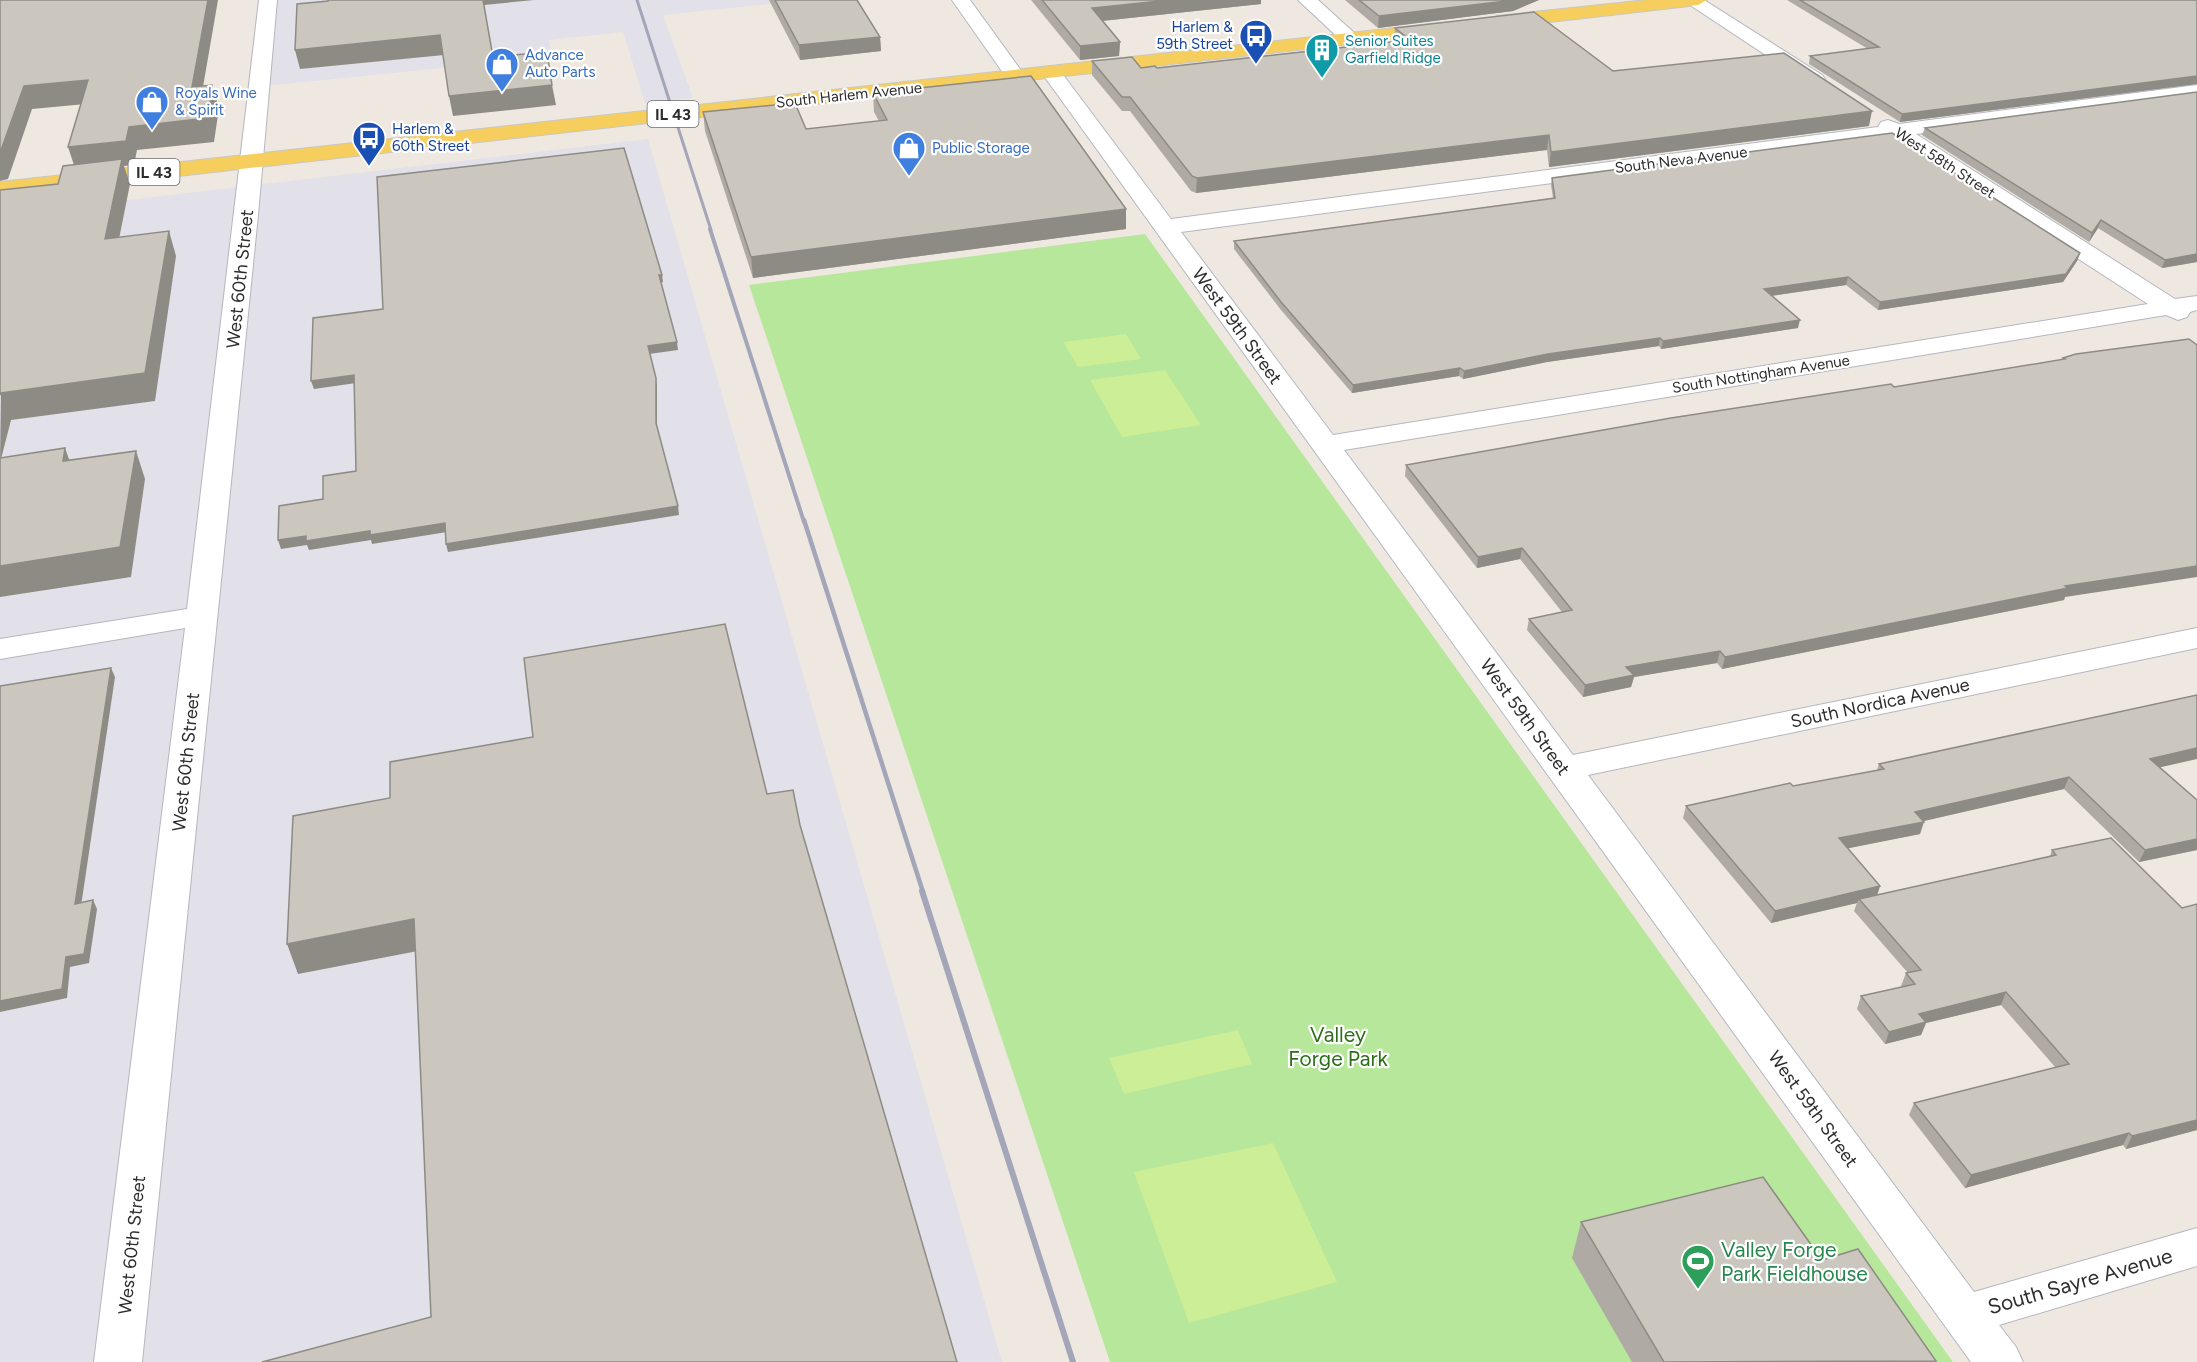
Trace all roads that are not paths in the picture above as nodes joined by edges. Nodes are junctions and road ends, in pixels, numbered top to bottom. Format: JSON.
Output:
{"nodes":[{"id":1,"x":268,"y":0,"type":"edge"},
{"id":2,"x":961,"y":0,"type":"edge"},
{"id":3,"x":1307,"y":0,"type":"edge"},
{"id":4,"x":1698,"y":0,"type":"edge"},
{"id":5,"x":1693,"y":1,"type":"edge"},
{"id":6,"x":1657,"y":2,"type":"edge"},
{"id":7,"x":1476,"y":25,"type":"edge"},
{"id":8,"x":1454,"y":27,"type":"edge"},
{"id":9,"x":1350,"y":39,"type":"junction"},
{"id":10,"x":1050,"y":72,"type":"junction"},
{"id":11,"x":1015,"y":76,"type":"junction"},
{"id":12,"x":2197,"y":91,"type":"edge"},
{"id":13,"x":1836,"y":92,"type":"edge"},
{"id":14,"x":1865,"y":111,"type":"edge"},
{"id":15,"x":1897,"y":131,"type":"junction"},
{"id":16,"x":253,"y":161,"type":"junction"},
{"id":17,"x":0,"y":189,"type":"edge"},
{"id":18,"x":1164,"y":227,"type":"junction"},
{"id":19,"x":2197,"y":303,"type":"edge"},
{"id":20,"x":2170,"y":307,"type":"junction"},
{"id":21,"x":2197,"y":324,"type":"edge"},
{"id":22,"x":1325,"y":445,"type":"junction"},
{"id":23,"x":202,"y":616,"type":"junction"},
{"id":24,"x":2197,"y":638,"type":"edge"},
{"id":25,"x":0,"y":649,"type":"edge"},
{"id":26,"x":1562,"y":769,"type":"junction"},
{"id":27,"x":2197,"y":1247,"type":"edge"},
{"id":28,"x":1964,"y":1315,"type":"junction"},
{"id":29,"x":118,"y":1362,"type":"edge"},
{"id":30,"x":1999,"y":1362,"type":"edge"}],
"edges":[{"from":1,"to":16,"type":"street","name":"West 60th Street"},
{"from":2,"to":11,"type":"street"},
{"from":3,"to":9,"type":"street"},
{"from":4,"to":5,"type":"main road"},
{"from":5,"to":6,"type":"main road"},
{"from":5,"to":13,"type":"street"},
{"from":6,"to":7,"type":"main road"},
{"from":8,"to":9,"type":"main road","name":"South Harlem Avenue","number":"IL 43"},
{"from":9,"to":10,"type":"main road","name":"South Harlem Avenue","number":"IL 43"},
{"from":10,"to":11,"type":"main road","name":"South Harlem Avenue","number":"IL 43"},
{"from":10,"to":18,"type":"street","name":"West 59th Street"},
{"from":11,"to":16,"type":"main road","name":"South Harlem Avenue","number":"IL 43"},
{"from":12,"to":15,"type":"street","name":"South Neva Avenue"},
{"from":14,"to":15,"type":"street","name":"West 58th Street"},
{"from":15,"to":18,"type":"street","name":"South Neva Avenue"},
{"from":15,"to":20,"type":"street","name":"West 58th Street"},
{"from":16,"to":17,"type":"main road","name":"South Harlem Avenue","number":"IL 43"},
{"from":16,"to":23,"type":"street","name":"West 60th Street"},
{"from":18,"to":22,"type":"street","name":"West 59th Street"},
{"from":19,"to":20,"type":"street","name":"South Nottingham Avenue"},
{"from":20,"to":21,"type":"street","name":"West 58th Street"},
{"from":20,"to":22,"type":"street","name":"South Nottingham Avenue"},
{"from":22,"to":26,"type":"street","name":"West 59th Street"},
{"from":23,"to":25,"type":"street"},
{"from":23,"to":29,"type":"street","name":"West 60th Street"},
{"from":24,"to":26,"type":"street","name":"South Nordica Avenue"},
{"from":26,"to":28,"type":"street","name":"West 59th Street"},
{"from":27,"to":28,"type":"street","name":"South Sayre Avenue"},
{"from":28,"to":30,"type":"street","name":"West 59th Street"}]}
